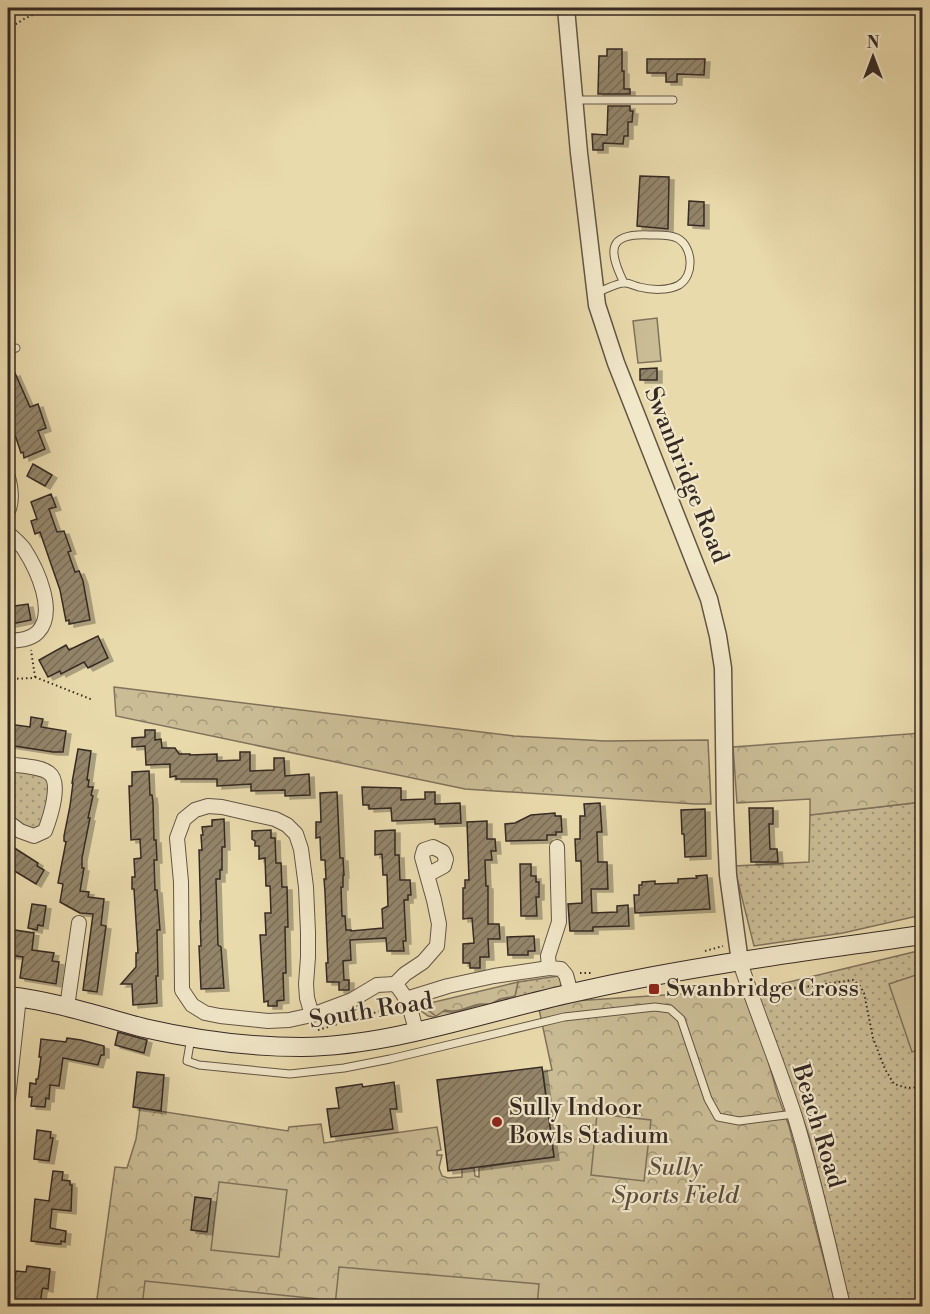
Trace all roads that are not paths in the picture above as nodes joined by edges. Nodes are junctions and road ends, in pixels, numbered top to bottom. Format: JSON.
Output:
{"nodes":[{"id":1,"x":566,"y":8,"type":"edge"},
{"id":2,"x":574,"y":100,"type":"junction"},
{"id":3,"x":673,"y":100,"type":"dead end"},
{"id":4,"x":624,"y":283,"type":"junction"},
{"id":5,"x":595,"y":293,"type":"junction"},
{"id":6,"x":16,"y":348,"type":"dead end"},
{"id":7,"x":8,"y":351,"type":"edge"},
{"id":8,"x":8,"y":477,"type":"edge"},
{"id":9,"x":8,"y":511,"type":"edge"},
{"id":10,"x":8,"y":533,"type":"edge"},
{"id":11,"x":8,"y":641,"type":"edge"},
{"id":12,"x":8,"y":764,"type":"edge"},
{"id":13,"x":8,"y":822,"type":"edge"},
{"id":14,"x":557,"y":847,"type":"dead end"},
{"id":15,"x":427,"y":875,"type":"dead end"},
{"id":16,"x":79,"y":923,"type":"dead end"},
{"id":17,"x":922,"y":934,"type":"edge"},
{"id":18,"x":740,"y":962,"type":"junction"},
{"id":19,"x":549,"y":968,"type":"junction"},
{"id":20,"x":395,"y":984,"type":"junction"},
{"id":21,"x":571,"y":993,"type":"junction"},
{"id":22,"x":13,"y":996,"type":"edge"},
{"id":23,"x":406,"y":999,"type":"junction"},
{"id":24,"x":67,"y":1007,"type":"junction"},
{"id":25,"x":312,"y":1015,"type":"junction"},
{"id":26,"x":416,"y":1031,"type":"junction"},
{"id":27,"x":191,"y":1038,"type":"junction"},
{"id":28,"x":8,"y":1098,"type":"edge"},
{"id":29,"x":794,"y":1114,"type":"junction"},
{"id":30,"x":843,"y":1306,"type":"edge"}],
"edges":[{"from":1,"to":2,"type":"street","name":"Swanbridge Road"},
{"from":2,"to":3,"type":"lane"},
{"from":2,"to":5,"type":"street","name":"Swanbridge Road"},
{"from":4,"to":4,"type":"lane"},
{"from":4,"to":5,"type":"lane"},
{"from":5,"to":18,"type":"street","name":"Swanbridge Road"},
{"from":6,"to":7,"type":"lane"},
{"from":8,"to":9,"type":"street"},
{"from":10,"to":11,"type":"street"},
{"from":12,"to":13,"type":"street"},
{"from":14,"to":19,"type":"street"},
{"from":15,"to":20,"type":"street"},
{"from":16,"to":24,"type":"street"},
{"from":17,"to":18,"type":"main road","name":"South Road"},
{"from":18,"to":21,"type":"main road","name":"South Road"},
{"from":18,"to":29,"type":"street","name":"Beach Road"},
{"from":19,"to":21,"type":"street"},
{"from":19,"to":23,"type":"street"},
{"from":20,"to":23,"type":"street"},
{"from":20,"to":25,"type":"street"},
{"from":21,"to":26,"type":"main road","name":"South Road"},
{"from":22,"to":24,"type":"main road","name":"South Road"},
{"from":22,"to":28,"type":"street"},
{"from":23,"to":26,"type":"street"},
{"from":24,"to":27,"type":"main road","name":"South Road"},
{"from":25,"to":25,"type":"street"},
{"from":26,"to":27,"type":"main road","name":"South Road"},
{"from":27,"to":29,"type":"lane"},
{"from":29,"to":30,"type":"street","name":"Beach Road"}]}
